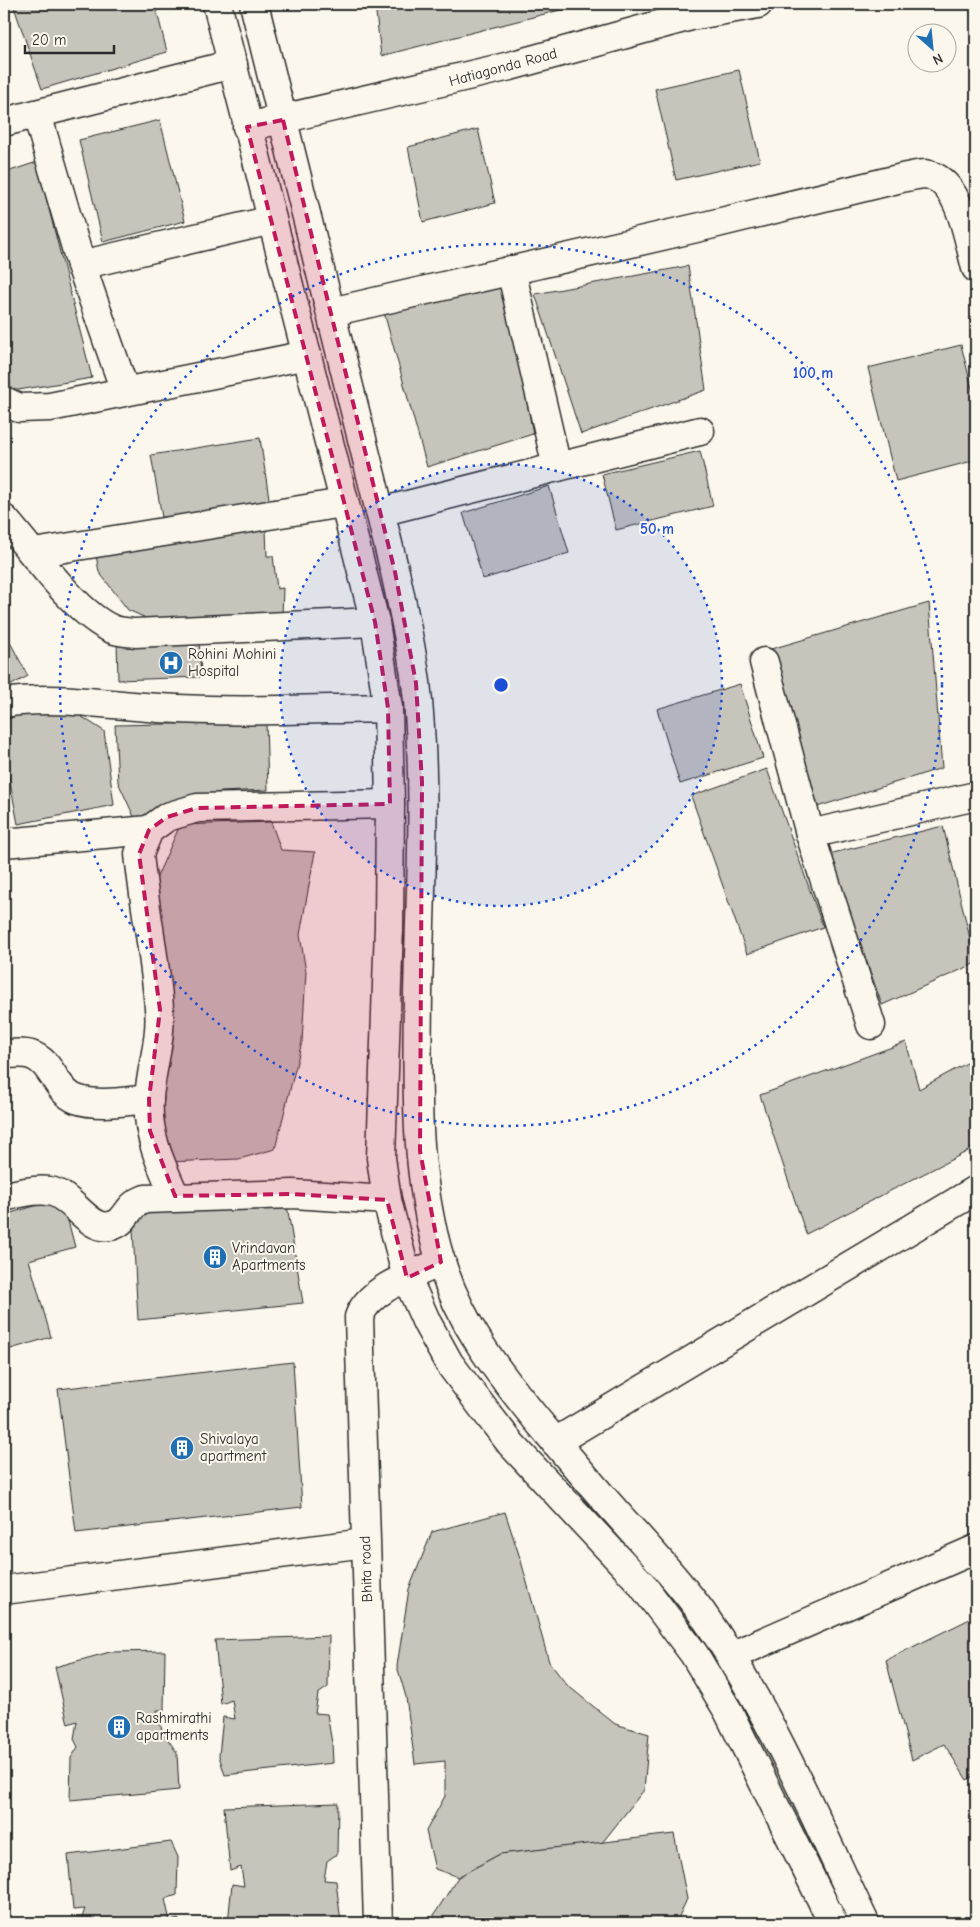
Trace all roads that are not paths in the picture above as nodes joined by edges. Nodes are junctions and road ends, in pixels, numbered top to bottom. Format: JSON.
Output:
{"nodes":[{"id":1,"x":217,"y":4,"type":"edge"},
{"id":2,"x":254,"y":4,"type":"edge"},
{"id":3,"x":758,"y":4,"type":"edge"},
{"id":4,"x":233,"y":64,"type":"junction"},
{"id":5,"x":37,"y":114,"type":"junction"},
{"id":6,"x":283,"y":120,"type":"junction"},
{"id":7,"x":4,"y":122,"type":"edge"},
{"id":8,"x":247,"y":127,"type":"junction"},
{"id":9,"x":272,"y":220,"type":"junction"},
{"id":10,"x":81,"y":266,"type":"junction"},
{"id":11,"x":976,"y":268,"type":"edge"},
{"id":12,"x":511,"y":270,"type":"junction"},
{"id":13,"x":331,"y":312,"type":"junction"},
{"id":14,"x":308,"y":355,"type":"junction"},
{"id":15,"x":125,"y":391,"type":"junction"},
{"id":16,"x":4,"y":401,"type":"edge"},
{"id":17,"x":700,"y":431,"type":"dead end"},
{"id":18,"x":557,"y":467,"type":"junction"},
{"id":19,"x":343,"y":503,"type":"junction"},
{"id":20,"x":380,"y":512,"type":"junction"},
{"id":21,"x":4,"y":519,"type":"edge"},
{"id":22,"x":34,"y":553,"type":"junction"},
{"id":23,"x":375,"y":622,"type":"junction"},
{"id":24,"x":764,"y":662,"type":"dead end"},
{"id":25,"x":4,"y":703,"type":"edge"},
{"id":26,"x":388,"y":708,"type":"junction"},
{"id":27,"x":976,"y":796,"type":"edge"},
{"id":28,"x":390,"y":804,"type":"junction"},
{"id":29,"x":149,"y":830,"type":"junction"},
{"id":30,"x":810,"y":834,"type":"junction"},
{"id":31,"x":4,"y":843,"type":"edge"},
{"id":32,"x":870,"y":1026,"type":"dead end"},
{"id":33,"x":4,"y":1054,"type":"edge"},
{"id":34,"x":149,"y":1099,"type":"junction"},
{"id":35,"x":976,"y":1190,"type":"edge"},
{"id":36,"x":175,"y":1196,"type":"junction"},
{"id":37,"x":4,"y":1197,"type":"edge"},
{"id":38,"x":387,"y":1200,"type":"junction"},
{"id":39,"x":441,"y":1262,"type":"junction"},
{"id":40,"x":408,"y":1278,"type":"junction"},
{"id":41,"x":556,"y":1442,"type":"junction"},
{"id":42,"x":365,"y":1543,"type":"junction"},
{"id":43,"x":976,"y":1549,"type":"edge"},
{"id":44,"x":4,"y":1590,"type":"edge"},
{"id":45,"x":731,"y":1656,"type":"junction"},
{"id":46,"x":378,"y":1923,"type":"edge"},
{"id":47,"x":833,"y":1923,"type":"edge"},
{"id":48,"x":865,"y":1923,"type":"edge"}],
"edges":[{"from":1,"to":4,"type":"street"},
{"from":2,"to":6,"type":"street"},
{"from":3,"to":6,"type":"street","name":"Hatiagonda Road"},
{"from":4,"to":5,"type":"street"},
{"from":4,"to":8,"type":"street"},
{"from":5,"to":7,"type":"street"},
{"from":5,"to":10,"type":"street"},
{"from":6,"to":8,"type":"street","name":"Hatiagonda Road"},
{"from":6,"to":13,"type":"street"},
{"from":8,"to":9,"type":"street"},
{"from":9,"to":10,"type":"street"},
{"from":9,"to":14,"type":"street"},
{"from":10,"to":15,"type":"street"},
{"from":11,"to":12,"type":"street"},
{"from":12,"to":13,"type":"street"},
{"from":12,"to":18,"type":"street"},
{"from":13,"to":20,"type":"street"},
{"from":14,"to":15,"type":"street"},
{"from":14,"to":19,"type":"street"},
{"from":15,"to":16,"type":"street"},
{"from":17,"to":18,"type":"street"},
{"from":18,"to":20,"type":"street"},
{"from":19,"to":22,"type":"street"},
{"from":19,"to":23,"type":"street"},
{"from":20,"to":39,"type":"street"},
{"from":21,"to":22,"type":"street"},
{"from":22,"to":23,"type":"street"},
{"from":23,"to":26,"type":"street"},
{"from":24,"to":30,"type":"street"},
{"from":25,"to":26,"type":"street"},
{"from":26,"to":28,"type":"street"},
{"from":27,"to":30,"type":"street"},
{"from":28,"to":29,"type":"street"},
{"from":28,"to":38,"type":"street"},
{"from":29,"to":31,"type":"street"},
{"from":29,"to":34,"type":"street"},
{"from":30,"to":32,"type":"street"},
{"from":33,"to":34,"type":"street"},
{"from":34,"to":36,"type":"street"},
{"from":35,"to":41,"type":"street"},
{"from":36,"to":37,"type":"street"},
{"from":36,"to":38,"type":"street"},
{"from":38,"to":40,"type":"street"},
{"from":39,"to":40,"type":"street","name":"Bhita road"},
{"from":39,"to":41,"type":"street"},
{"from":40,"to":42,"type":"street","name":"Bhita road"},
{"from":40,"to":47,"type":"street"},
{"from":41,"to":45,"type":"street"},
{"from":42,"to":44,"type":"street"},
{"from":42,"to":46,"type":"street","name":"Bhita road"},
{"from":43,"to":45,"type":"street"},
{"from":45,"to":48,"type":"street"}]}
